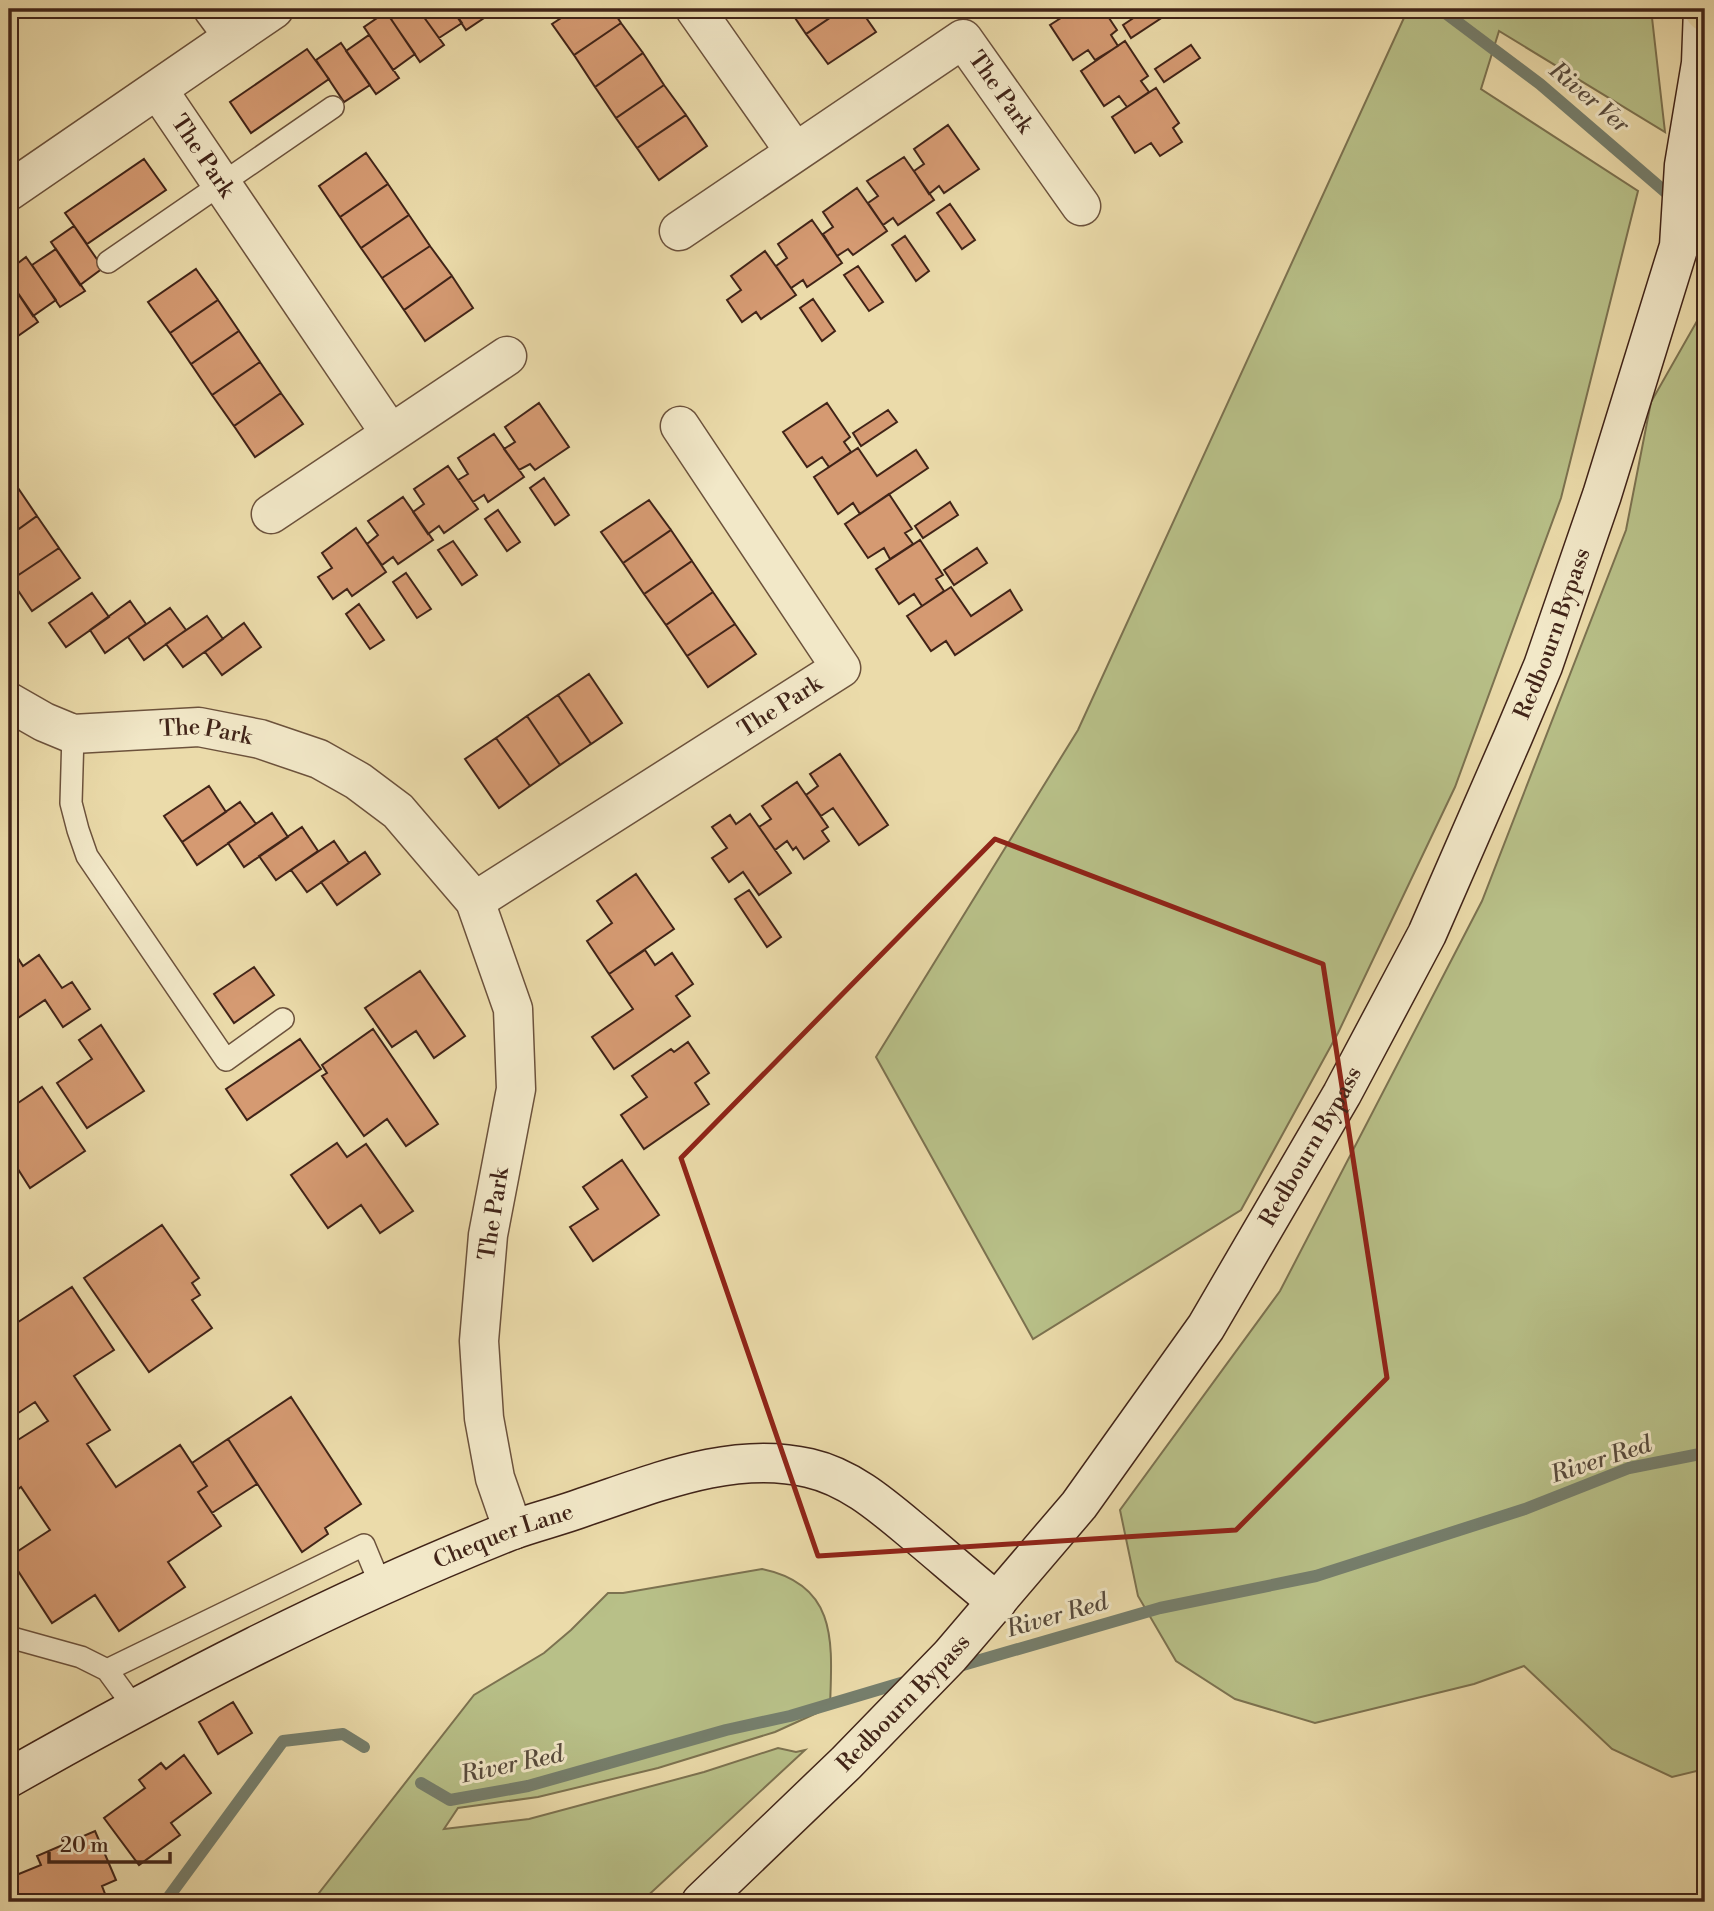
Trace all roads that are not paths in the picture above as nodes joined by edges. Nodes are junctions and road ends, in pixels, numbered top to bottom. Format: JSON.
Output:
{"nodes":[{"id":1,"x":274,"y":9,"type":"edge"},
{"id":2,"x":695,"y":9,"type":"edge"},
{"id":3,"x":1704,"y":10,"type":"edge"},
{"id":4,"x":223,"y":23,"type":"edge"},
{"id":5,"x":158,"y":90,"type":"junction"},
{"id":6,"x":333,"y":107,"type":"dead end"},
{"id":7,"x":795,"y":152,"type":"junction"},
{"id":8,"x":221,"y":184,"type":"junction"},
{"id":9,"x":9,"y":191,"type":"edge"},
{"id":10,"x":1081,"y":206,"type":"dead end"},
{"id":11,"x":1705,"y":217,"type":"edge"},
{"id":12,"x":679,"y":231,"type":"dead end"},
{"id":13,"x":1679,"y":246,"type":"junction"},
{"id":14,"x":108,"y":262,"type":"dead end"},
{"id":15,"x":507,"y":356,"type":"dead end"},
{"id":16,"x":680,"y":426,"type":"dead end"},
{"id":17,"x":390,"y":433,"type":"junction"},
{"id":18,"x":271,"y":513,"type":"dead end"},
{"id":19,"x":9,"y":702,"type":"edge"},
{"id":20,"x":73,"y":734,"type":"junction"},
{"id":21,"x":475,"y":901,"type":"junction"},
{"id":22,"x":283,"y":1019,"type":"dead end"},
{"id":23,"x":513,"y":1530,"type":"junction"},
{"id":24,"x":382,"y":1586,"type":"junction"},
{"id":25,"x":997,"y":1602,"type":"junction"},
{"id":26,"x":9,"y":1637,"type":"edge"},
{"id":27,"x":107,"y":1670,"type":"junction"},
{"id":28,"x":134,"y":1707,"type":"junction"},
{"id":29,"x":9,"y":1778,"type":"edge"},
{"id":30,"x":701,"y":1902,"type":"edge"}],
"edges":[{"from":1,"to":4,"type":"street","name":"The Park"},
{"from":2,"to":7,"type":"street"},
{"from":3,"to":13,"type":"street","name":"Redbourn Bypass"},
{"from":4,"to":5,"type":"street","name":"The Park"},
{"from":5,"to":8,"type":"street","name":"The Park"},
{"from":5,"to":9,"type":"street","name":"The Park"},
{"from":6,"to":8,"type":"lane"},
{"from":7,"to":10,"type":"street","name":"The Park"},
{"from":7,"to":12,"type":"street","name":"The Park"},
{"from":8,"to":14,"type":"lane"},
{"from":8,"to":17,"type":"street","name":"The Park"},
{"from":11,"to":13,"type":"street","name":"Redbourn Bypass"},
{"from":13,"to":25,"type":"street","name":"Redbourn Bypass"},
{"from":15,"to":17,"type":"street"},
{"from":16,"to":21,"type":"street","name":"The Park"},
{"from":17,"to":18,"type":"street"},
{"from":19,"to":20,"type":"street","name":"The Park"},
{"from":20,"to":21,"type":"street","name":"The Park"},
{"from":20,"to":22,"type":"lane"},
{"from":21,"to":23,"type":"street","name":"The Park"},
{"from":23,"to":24,"type":"street","name":"Chequer Lane"},
{"from":23,"to":25,"type":"street","name":"Chequer Lane"},
{"from":24,"to":27,"type":"lane"},
{"from":24,"to":28,"type":"street","name":"Chequer Lane"},
{"from":25,"to":30,"type":"street","name":"Redbourn Bypass"},
{"from":26,"to":27,"type":"lane"},
{"from":27,"to":28,"type":"lane"},
{"from":28,"to":29,"type":"street","name":"Chequer Lane"}]}
